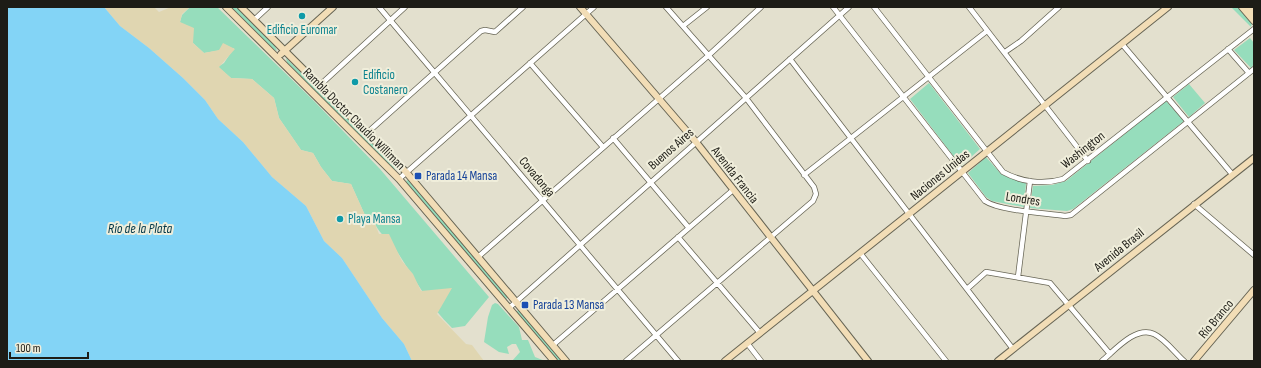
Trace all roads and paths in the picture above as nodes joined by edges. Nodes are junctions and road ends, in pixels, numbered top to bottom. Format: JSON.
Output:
{"nodes":[{"id":1,"x":226,"y":7,"type":"edge"},
{"id":2,"x":241,"y":7,"type":"edge"},
{"id":3,"x":268,"y":7,"type":"edge"},
{"id":4,"x":333,"y":7,"type":"edge"},
{"id":5,"x":379,"y":7,"type":"edge"},
{"id":6,"x":405,"y":7,"type":"edge"},
{"id":7,"x":524,"y":7,"type":"edge"},
{"id":8,"x":580,"y":7,"type":"edge"},
{"id":9,"x":594,"y":7,"type":"edge"},
{"id":10,"x":666,"y":7,"type":"edge"},
{"id":11,"x":707,"y":7,"type":"edge"},
{"id":12,"x":761,"y":7,"type":"edge"},
{"id":13,"x":833,"y":7,"type":"edge"},
{"id":14,"x":849,"y":7,"type":"edge"},
{"id":15,"x":874,"y":7,"type":"edge"},
{"id":16,"x":969,"y":7,"type":"edge"},
{"id":17,"x":1058,"y":7,"type":"edge"},
{"id":18,"x":1168,"y":7,"type":"edge"},
{"id":19,"x":1242,"y":7,"type":"edge"},
{"id":20,"x":1249,"y":7,"type":"edge"},
{"id":21,"x":1254,"y":12,"type":"edge"},
{"id":22,"x":586,"y":14,"type":"junction"},
{"id":23,"x":840,"y":15,"type":"junction"},
{"id":24,"x":254,"y":20,"type":"junction"},
{"id":25,"x":390,"y":20,"type":"junction"},
{"id":26,"x":1254,"y":21,"type":"edge"},
{"id":27,"x":683,"y":26,"type":"junction"},
{"id":28,"x":1254,"y":29,"type":"edge"},
{"id":29,"x":987,"y":31,"type":"junction"},
{"id":30,"x":1122,"y":44,"type":"junction"},
{"id":31,"x":1228,"y":49,"type":"junction"},
{"id":32,"x":284,"y":51,"type":"junction"},
{"id":33,"x":1004,"y":52,"type":"junction"},
{"id":34,"x":708,"y":55,"type":"junction"},
{"id":35,"x":277,"y":58,"type":"junction"},
{"id":36,"x":790,"y":59,"type":"junction"},
{"id":37,"x":530,"y":62,"type":"junction"},
{"id":38,"x":1254,"y":69,"type":"edge"},
{"id":39,"x":435,"y":72,"type":"junction"},
{"id":40,"x":1249,"y":73,"type":"junction"},
{"id":41,"x":929,"y":76,"type":"junction"},
{"id":42,"x":319,"y":86,"type":"junction"},
{"id":43,"x":1168,"y":96,"type":"junction"},
{"id":44,"x":903,"y":97,"type":"junction"},
{"id":45,"x":658,"y":98,"type":"junction"},
{"id":46,"x":746,"y":98,"type":"junction"},
{"id":47,"x":1046,"y":105,"type":"junction"},
{"id":48,"x":470,"y":115,"type":"junction"},
{"id":49,"x":1189,"y":121,"type":"junction"},
{"id":50,"x":367,"y":133,"type":"junction"},
{"id":51,"x":613,"y":138,"type":"junction"},
{"id":52,"x":851,"y":138,"type":"junction"},
{"id":53,"x":696,"y":142,"type":"junction"},
{"id":54,"x":603,"y":147,"type":"junction"},
{"id":55,"x":986,"y":152,"type":"junction"},
{"id":56,"x":1254,"y":158,"type":"edge"},
{"id":57,"x":1088,"y":161,"type":"junction"},
{"id":58,"x":406,"y":172,"type":"junction"},
{"id":59,"x":962,"y":172,"type":"junction"},
{"id":60,"x":1232,"y":174,"type":"junction"},
{"id":61,"x":804,"y":175,"type":"junction"},
{"id":62,"x":399,"y":179,"type":"junction"},
{"id":63,"x":1030,"y":181,"type":"junction"},
{"id":64,"x":650,"y":182,"type":"junction"},
{"id":65,"x":733,"y":190,"type":"junction"},
{"id":66,"x":543,"y":200,"type":"junction"},
{"id":67,"x":1194,"y":204,"type":"junction"},
{"id":68,"x":1026,"y":211,"type":"junction"},
{"id":69,"x":909,"y":214,"type":"junction"},
{"id":70,"x":689,"y":228,"type":"junction"},
{"id":71,"x":678,"y":237,"type":"junction"},
{"id":72,"x":770,"y":238,"type":"junction"},
{"id":73,"x":580,"y":245,"type":"junction"},
{"id":74,"x":860,"y":253,"type":"junction"},
{"id":75,"x":1254,"y":255,"type":"edge"},
{"id":76,"x":478,"y":257,"type":"junction"},
{"id":77,"x":1018,"y":277,"type":"junction"},
{"id":78,"x":717,"y":284,"type":"junction"},
{"id":79,"x":618,"y":289,"type":"junction"},
{"id":80,"x":967,"y":289,"type":"junction"},
{"id":81,"x":1254,"y":290,"type":"edge"},
{"id":82,"x":812,"y":291,"type":"junction"},
{"id":83,"x":516,"y":301,"type":"junction"},
{"id":84,"x":1068,"y":305,"type":"junction"},
{"id":85,"x":509,"y":308,"type":"junction"},
{"id":86,"x":760,"y":333,"type":"junction"},
{"id":87,"x":656,"y":335,"type":"junction"},
{"id":88,"x":747,"y":344,"type":"junction"},
{"id":89,"x":553,"y":345,"type":"junction"},
{"id":90,"x":1013,"y":349,"type":"junction"},
{"id":91,"x":1110,"y":354,"type":"junction"},
{"id":92,"x":554,"y":361,"type":"edge"},
{"id":93,"x":566,"y":361,"type":"edge"},
{"id":94,"x":626,"y":361,"type":"edge"},
{"id":95,"x":678,"y":361,"type":"edge"},
{"id":96,"x":725,"y":361,"type":"edge"},
{"id":97,"x":761,"y":361,"type":"edge"},
{"id":98,"x":868,"y":361,"type":"edge"},
{"id":99,"x":946,"y":361,"type":"edge"},
{"id":100,"x":998,"y":361,"type":"edge"},
{"id":101,"x":1102,"y":361,"type":"edge"},
{"id":102,"x":1184,"y":361,"type":"edge"},
{"id":103,"x":1194,"y":361,"type":"edge"}],
"edges":[{"from":1,"to":35,"type":"street","name":"Rambla Doctor Claudio Williman"},
{"from":2,"to":24,"type":"street","name":"Rambla Doctor Claudio Williman"},
{"from":3,"to":24,"type":"street"},
{"from":4,"to":32,"type":"street"},
{"from":5,"to":25,"type":"street","name":"Covadonga"},
{"from":6,"to":25,"type":"street"},
{"from":7,"to":39,"type":"street"},
{"from":8,"to":22,"type":"street","name":"Avenida Francia"},
{"from":9,"to":22,"type":"street"},
{"from":10,"to":27,"type":"street"},
{"from":11,"to":27,"type":"street"},
{"from":12,"to":34,"type":"street"},
{"from":13,"to":23,"type":"street","name":"Londres"},
{"from":14,"to":23,"type":"street","name":"Buenos Aires"},
{"from":15,"to":41,"type":"street","name":"Washington"},
{"from":16,"to":29,"type":"street"},
{"from":17,"to":33,"type":"street"},
{"from":18,"to":30,"type":"street","name":"Naciones Unidas"},
{"from":19,"to":26,"type":"street"},
{"from":20,"to":21,"type":"street"},
{"from":22,"to":37,"type":"street"},
{"from":22,"to":45,"type":"street","name":"Avenida Francia"},
{"from":23,"to":36,"type":"street","name":"Buenos Aires"},
{"from":23,"to":44,"type":"street","name":"Londres"},
{"from":24,"to":32,"type":"street","name":"Rambla Doctor Claudio Williman"},
{"from":25,"to":39,"type":"street","name":"Covadonga"},
{"from":25,"to":42,"type":"street"},
{"from":27,"to":34,"type":"street"},
{"from":28,"to":31,"type":"street","name":"Washington"},
{"from":29,"to":33,"type":"street"},
{"from":29,"to":41,"type":"street"},
{"from":30,"to":43,"type":"street"},
{"from":30,"to":47,"type":"street","name":"Naciones Unidas"},
{"from":31,"to":40,"type":"street"},
{"from":31,"to":43,"type":"street","name":"Washington"},
{"from":32,"to":35,"type":"street"},
{"from":32,"to":42,"type":"street","name":"Rambla Doctor Claudio Williman"},
{"from":33,"to":47,"type":"street"},
{"from":34,"to":45,"type":"street"},
{"from":34,"to":46,"type":"street"},
{"from":35,"to":62,"type":"street","name":"Rambla Doctor Claudio Williman"},
{"from":36,"to":46,"type":"street","name":"Buenos Aires"},
{"from":36,"to":52,"type":"street"},
{"from":37,"to":48,"type":"street"},
{"from":37,"to":54,"type":"street"},
{"from":38,"to":40,"type":"street","name":"Londres"},
{"from":39,"to":48,"type":"street","name":"Covadonga"},
{"from":39,"to":50,"type":"street"},
{"from":40,"to":49,"type":"street","name":"Londres"},
{"from":41,"to":44,"type":"street"},
{"from":41,"to":55,"type":"street","name":"Washington"},
{"from":42,"to":50,"type":"street","name":"Rambla Doctor Claudio Williman"},
{"from":43,"to":49,"type":"street"},
{"from":43,"to":57,"type":"street","name":"Washington"},
{"from":44,"to":52,"type":"street"},
{"from":44,"to":59,"type":"street","name":"Londres"},
{"from":45,"to":51,"type":"street"},
{"from":45,"to":53,"type":"street","name":"Avenida Francia"},
{"from":46,"to":53,"type":"street","name":"Buenos Aires"},
{"from":46,"to":61,"type":"street"},
{"from":47,"to":55,"type":"street","name":"Naciones Unidas"},
{"from":47,"to":57,"type":"street"},
{"from":48,"to":58,"type":"street"},
{"from":48,"to":66,"type":"street","name":"Covadonga"},
{"from":49,"to":60,"type":"street"},
{"from":49,"to":68,"type":"street","name":"Londres"},
{"from":50,"to":58,"type":"street","name":"Rambla Doctor Claudio Williman"},
{"from":51,"to":54,"type":"street"},
{"from":51,"to":64,"type":"street"},
{"from":52,"to":61,"type":"street"},
{"from":52,"to":69,"type":"street"},
{"from":53,"to":64,"type":"street","name":"Buenos Aires"},
{"from":53,"to":65,"type":"street","name":"Avenida Francia"},
{"from":54,"to":66,"type":"street"},
{"from":55,"to":59,"type":"street","name":"Naciones Unidas"},
{"from":55,"to":63,"type":"street","name":"Washington"},
{"from":56,"to":60,"type":"street","name":"Avenida Brasil"},
{"from":57,"to":63,"type":"street","name":"Washington"},
{"from":58,"to":62,"type":"street"},
{"from":58,"to":76,"type":"street","name":"Rambla Doctor Claudio Williman"},
{"from":59,"to":68,"type":"street","name":"Londres"},
{"from":59,"to":69,"type":"street","name":"Naciones Unidas"},
{"from":60,"to":67,"type":"street","name":"Avenida Brasil"},
{"from":61,"to":72,"type":"street"},
{"from":62,"to":85,"type":"street","name":"Rambla Doctor Claudio Williman"},
{"from":63,"to":68,"type":"street"},
{"from":64,"to":70,"type":"street"},
{"from":64,"to":73,"type":"street","name":"Buenos Aires"},
{"from":65,"to":70,"type":"street"},
{"from":65,"to":72,"type":"street","name":"Avenida Francia"},
{"from":66,"to":73,"type":"street","name":"Covadonga"},
{"from":66,"to":76,"type":"street"},
{"from":67,"to":75,"type":"street"},
{"from":67,"to":84,"type":"street","name":"Avenida Brasil"},
{"from":68,"to":77,"type":"street"},
{"from":69,"to":74,"type":"street","name":"Naciones Unidas"},
{"from":69,"to":80,"type":"street"},
{"from":70,"to":71,"type":"street"},
{"from":71,"to":78,"type":"street"},
{"from":71,"to":79,"type":"street"},
{"from":72,"to":78,"type":"street"},
{"from":72,"to":82,"type":"street","name":"Avenida Francia"},
{"from":73,"to":79,"type":"street","name":"Covadonga"},
{"from":73,"to":83,"type":"street","name":"Buenos Aires"},
{"from":74,"to":82,"type":"street","name":"Naciones Unidas"},
{"from":74,"to":99,"type":"street"},
{"from":76,"to":83,"type":"street","name":"Rambla Doctor Claudio Williman"},
{"from":77,"to":80,"type":"street"},
{"from":77,"to":84,"type":"street"},
{"from":78,"to":86,"type":"street"},
{"from":78,"to":87,"type":"street"},
{"from":79,"to":87,"type":"street","name":"Covadonga"},
{"from":79,"to":89,"type":"street"},
{"from":80,"to":90,"type":"street"},
{"from":81,"to":103,"type":"street","name":"Río Branco"},
{"from":82,"to":86,"type":"street","name":"Naciones Unidas"},
{"from":82,"to":98,"type":"street","name":"Avenida Francia"},
{"from":83,"to":85,"type":"street","name":"Buenos Aires"},
{"from":83,"to":89,"type":"street","name":"Rambla Doctor Claudio Williman"},
{"from":84,"to":90,"type":"street","name":"Avenida Brasil"},
{"from":84,"to":91,"type":"street"},
{"from":85,"to":92,"type":"street","name":"Rambla Doctor Claudio Williman"},
{"from":86,"to":88,"type":"street","name":"Naciones Unidas"},
{"from":87,"to":94,"type":"street"},
{"from":87,"to":95,"type":"street","name":"Covadonga"},
{"from":88,"to":96,"type":"street","name":"Naciones Unidas"},
{"from":88,"to":97,"type":"street"},
{"from":89,"to":93,"type":"street","name":"Rambla Doctor Claudio Williman"},
{"from":90,"to":100,"type":"street","name":"Avenida Brasil"},
{"from":91,"to":101,"type":"street"},
{"from":91,"to":102,"type":"street"}]}
